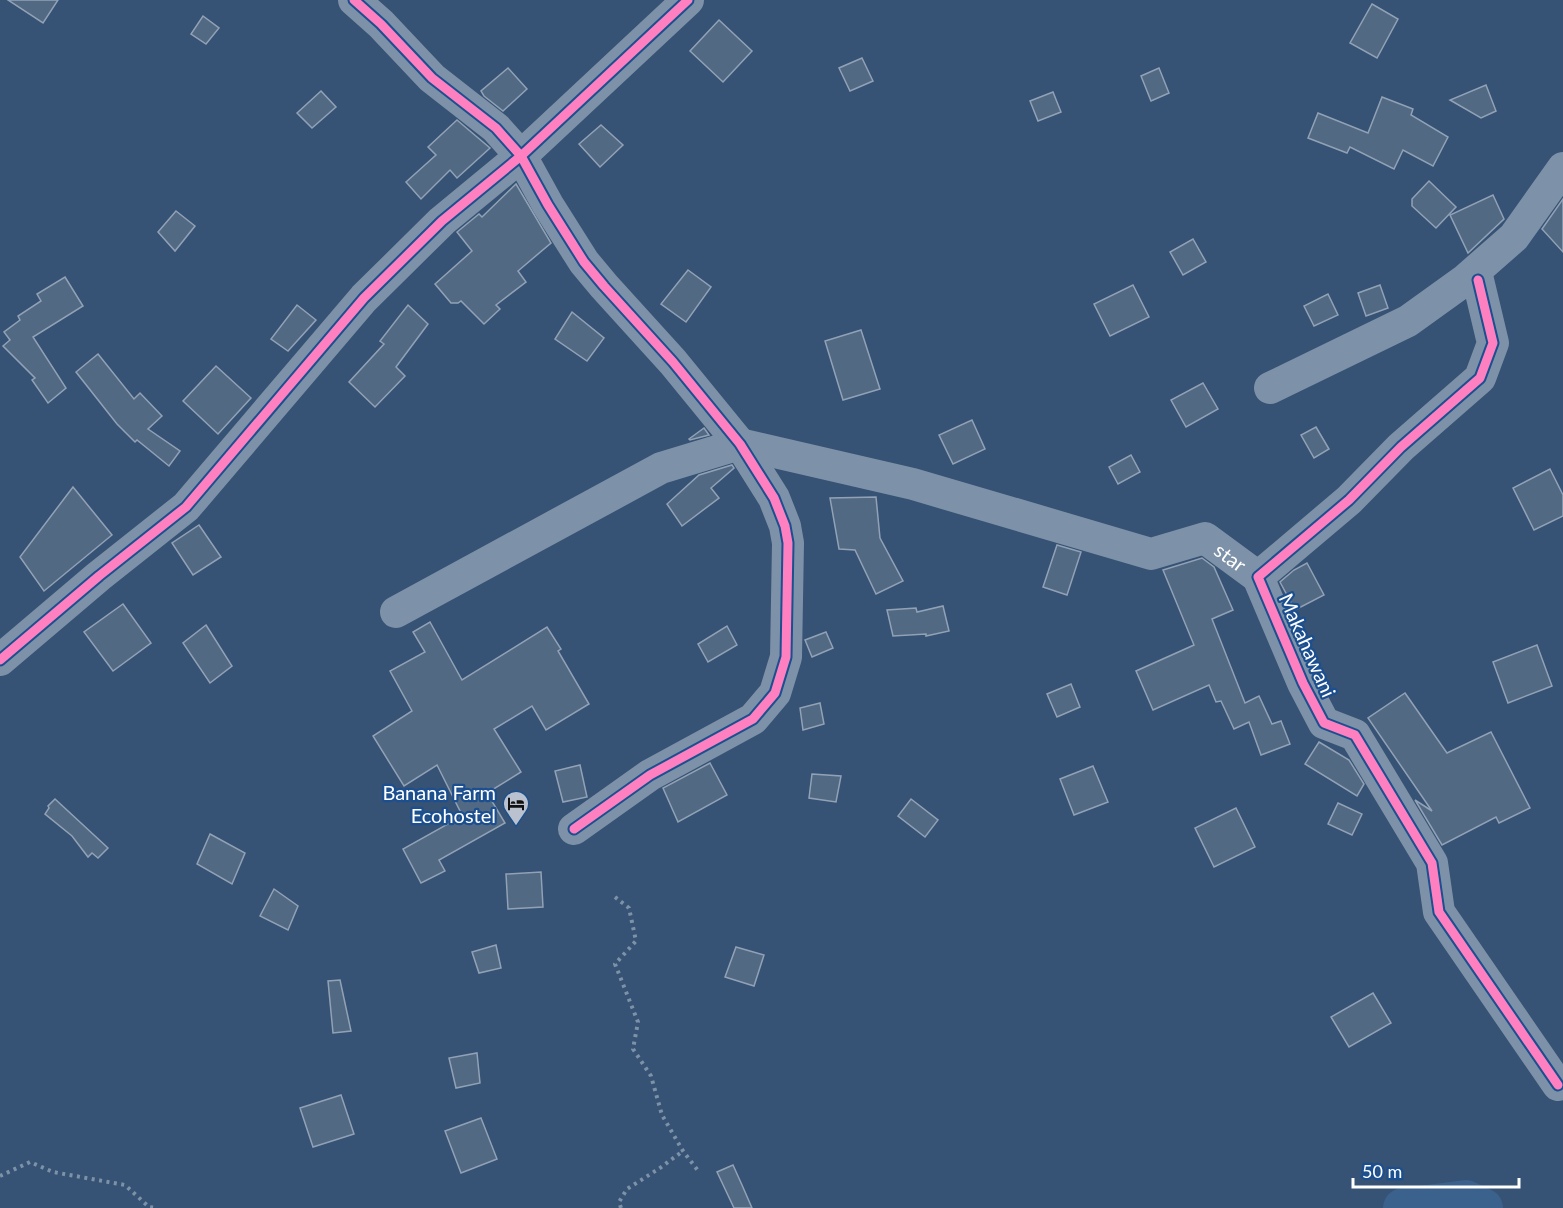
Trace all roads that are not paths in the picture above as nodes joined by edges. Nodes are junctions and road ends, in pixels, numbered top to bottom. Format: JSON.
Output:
{"nodes":[{"id":1,"x":354,"y":0,"type":"edge"},
{"id":2,"x":688,"y":0,"type":"edge"},
{"id":3,"x":521,"y":156,"type":"junction"},
{"id":4,"x":1563,"y":168,"type":"edge"},
{"id":5,"x":1478,"y":280,"type":"dead end"},
{"id":6,"x":1270,"y":388,"type":"dead end"},
{"id":7,"x":740,"y":444,"type":"junction"},
{"id":8,"x":1258,"y":577,"type":"junction"},
{"id":9,"x":396,"y":612,"type":"dead end"},
{"id":10,"x":0,"y":660,"type":"edge"},
{"id":11,"x":574,"y":829,"type":"dead end"},
{"id":12,"x":1558,"y":1085,"type":"dead end"}],
"edges":[{"from":1,"to":3,"type":"street"},
{"from":2,"to":3,"type":"street"},
{"from":3,"to":7,"type":"street"},
{"from":3,"to":10,"type":"street"},
{"from":4,"to":6,"type":"street"},
{"from":5,"to":8,"type":"street","name":"Makahawani"},
{"from":7,"to":8,"type":"street","name":"star"},
{"from":7,"to":9,"type":"street"},
{"from":7,"to":11,"type":"street"},
{"from":8,"to":12,"type":"street","name":"Makahawani"}]}
